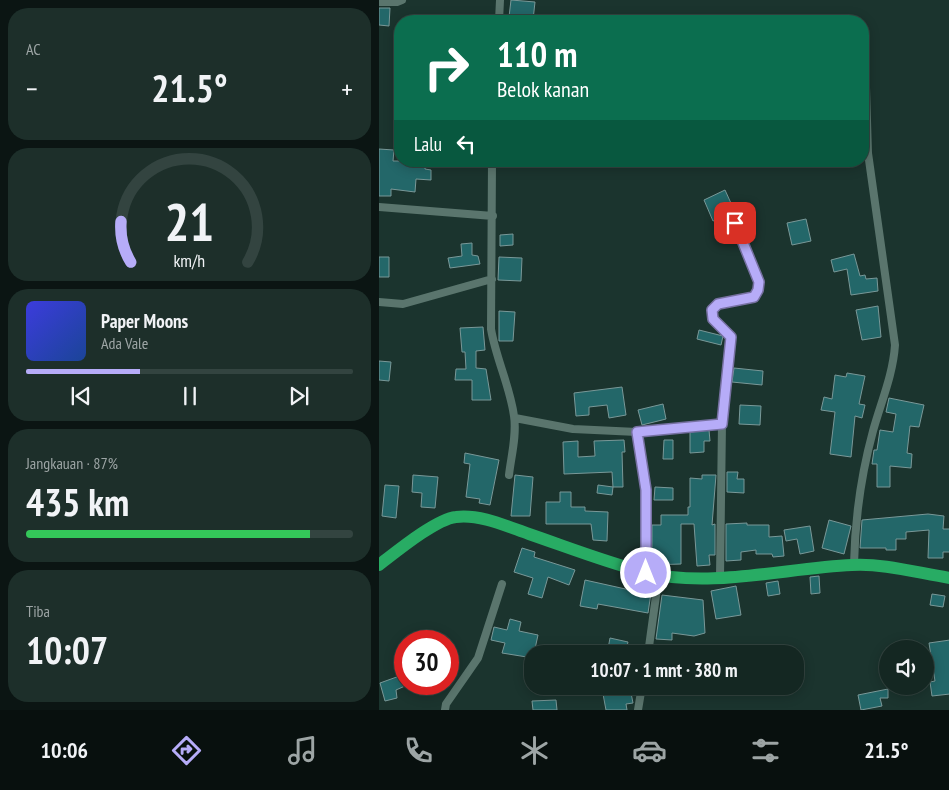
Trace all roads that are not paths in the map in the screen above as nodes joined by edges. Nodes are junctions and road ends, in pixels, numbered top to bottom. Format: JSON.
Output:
{"nodes":[{"id":1,"x":402,"y":0,"type":"edge"},
{"id":2,"x":500,"y":0,"type":"edge"},
{"id":3,"x":379,"y":2,"type":"edge"},
{"id":4,"x":499,"y":15,"type":"edge"},
{"id":5,"x":869,"y":160,"type":"edge"},
{"id":6,"x":492,"y":167,"type":"edge"},
{"id":7,"x":379,"y":207,"type":"edge"},
{"id":8,"x":493,"y":216,"type":"junction"},
{"id":9,"x":735,"y":223,"type":"dead end"},
{"id":10,"x":492,"y":279,"type":"junction"},
{"id":11,"x":379,"y":302,"type":"edge"},
{"id":12,"x":515,"y":418,"type":"junction"},
{"id":13,"x":722,"y":424,"type":"junction"},
{"id":14,"x":637,"y":432,"type":"junction"},
{"id":15,"x":509,"y":475,"type":"dead end"},
{"id":16,"x":854,"y":564,"type":"junction"},
{"id":17,"x":379,"y":565,"type":"edge"},
{"id":18,"x":646,"y":573,"type":"junction"},
{"id":19,"x":659,"y":574,"type":"junction"},
{"id":20,"x":720,"y":577,"type":"junction"},
{"id":21,"x":949,"y":578,"type":"edge"},
{"id":22,"x":503,"y":584,"type":"dead end"},
{"id":23,"x":649,"y":645,"type":"edge"},
{"id":24,"x":641,"y":695,"type":"edge"},
{"id":25,"x":445,"y":710,"type":"edge"},
{"id":26,"x":639,"y":710,"type":"edge"}],
"edges":[{"from":1,"to":3,"type":"street"},
{"from":2,"to":4,"type":"street"},
{"from":5,"to":16,"type":"street"},
{"from":6,"to":8,"type":"street"},
{"from":7,"to":8,"type":"street"},
{"from":8,"to":10,"type":"street"},
{"from":9,"to":13,"type":"street"},
{"from":10,"to":11,"type":"street"},
{"from":10,"to":12,"type":"street"},
{"from":12,"to":14,"type":"street"},
{"from":12,"to":15,"type":"street"},
{"from":13,"to":14,"type":"street"},
{"from":13,"to":20,"type":"street"},
{"from":14,"to":18,"type":"street"},
{"from":16,"to":20,"type":"highway"},
{"from":16,"to":21,"type":"highway"},
{"from":17,"to":18,"type":"highway"},
{"from":18,"to":19,"type":"highway"},
{"from":19,"to":20,"type":"highway"},
{"from":19,"to":23,"type":"street"},
{"from":22,"to":25,"type":"street"},
{"from":24,"to":26,"type":"street"}]}
